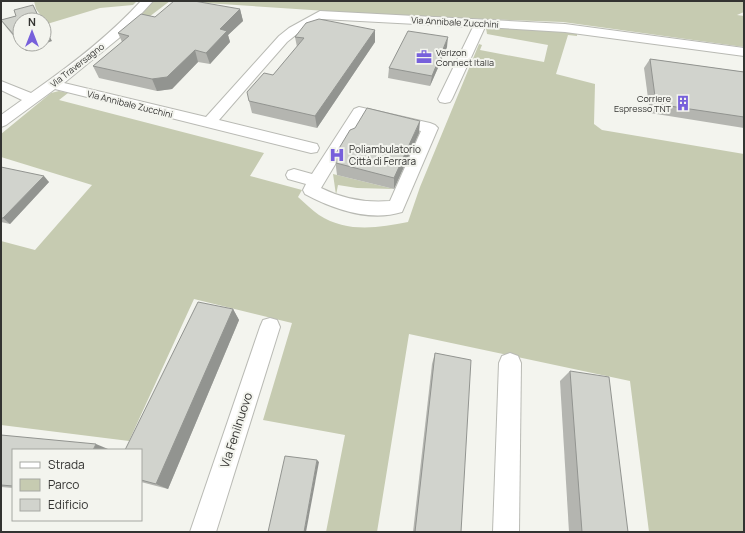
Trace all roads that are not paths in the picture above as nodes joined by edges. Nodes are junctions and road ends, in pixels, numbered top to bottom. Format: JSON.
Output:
{"nodes":[{"id":1,"x":147,"y":1,"type":"edge"},
{"id":2,"x":481,"y":23,"type":"junction"},
{"id":3,"x":744,"y":52,"type":"edge"},
{"id":4,"x":52,"y":84,"type":"junction"},
{"id":5,"x":1,"y":85,"type":"edge"},
{"id":6,"x":32,"y":99,"type":"junction"},
{"id":7,"x":445,"y":99,"type":"dead end"},
{"id":8,"x":1,"y":122,"type":"edge"},
{"id":9,"x":209,"y":123,"type":"junction"},
{"id":10,"x":311,"y":148,"type":"dead end"},
{"id":11,"x":294,"y":175,"type":"dead end"},
{"id":12,"x":316,"y":181,"type":"junction"},
{"id":13,"x":270,"y":327,"type":"dead end"},
{"id":14,"x":510,"y":362,"type":"dead end"},
{"id":15,"x":203,"y":532,"type":"edge"},
{"id":16,"x":506,"y":532,"type":"edge"}],
"edges":[{"from":1,"to":4,"type":"street","name":"Via Traversagno"},
{"from":2,"to":3,"type":"street","name":"Via Annibale Zucchini"},
{"from":2,"to":7,"type":"street"},
{"from":2,"to":9,"type":"street","name":"Via Annibale Zucchini"},
{"from":4,"to":6,"type":"street","name":"Via Traversagno"},
{"from":4,"to":9,"type":"street","name":"Via Annibale Zucchini"},
{"from":5,"to":6,"type":"street"},
{"from":6,"to":8,"type":"street","name":"Via Traversagno"},
{"from":9,"to":10,"type":"street","name":"Via Annibale Zucchini"},
{"from":11,"to":12,"type":"street"},
{"from":12,"to":12,"type":"street"},
{"from":13,"to":15,"type":"street","name":"Via Fenilnuovo"},
{"from":14,"to":16,"type":"street"}]}
